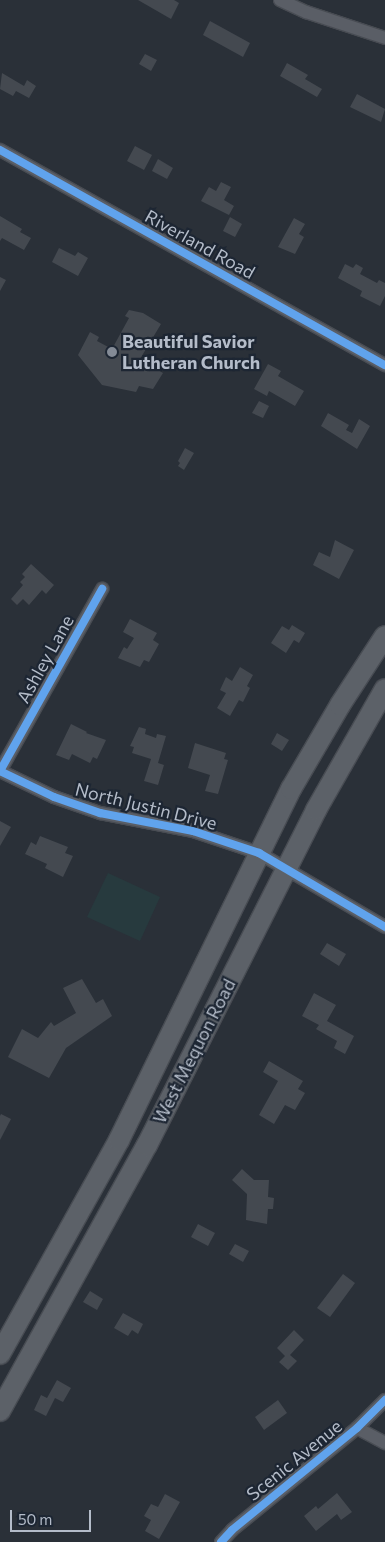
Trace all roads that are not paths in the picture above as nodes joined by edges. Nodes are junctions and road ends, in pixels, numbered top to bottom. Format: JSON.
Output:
{"nodes":[{"id":1,"x":280,"y":0,"type":"edge"},
{"id":2,"x":385,"y":38,"type":"edge"},
{"id":3,"x":0,"y":150,"type":"edge"},
{"id":4,"x":385,"y":365,"type":"edge"},
{"id":5,"x":102,"y":589,"type":"dead end"},
{"id":6,"x":385,"y":636,"type":"edge"},
{"id":7,"x":385,"y":689,"type":"edge"},
{"id":8,"x":0,"y":771,"type":"edge"},
{"id":9,"x":259,"y":853,"type":"junction"},
{"id":10,"x":286,"y":868,"type":"junction"},
{"id":11,"x":385,"y":927,"type":"edge"},
{"id":12,"x":0,"y":1354,"type":"edge"},
{"id":13,"x":385,"y":1400,"type":"edge"},
{"id":14,"x":0,"y":1411,"type":"edge"},
{"id":15,"x":357,"y":1428,"type":"junction"},
{"id":16,"x":385,"y":1443,"type":"edge"},
{"id":17,"x":221,"y":1542,"type":"edge"}],
"edges":[{"from":1,"to":2,"type":"street"},
{"from":3,"to":4,"type":"street","name":"Riverland Road"},
{"from":5,"to":8,"type":"street","name":"Ashley Lane"},
{"from":6,"to":9,"type":"main road","name":"West Mequon Road"},
{"from":7,"to":10,"type":"main road","name":"West Mequon Road"},
{"from":8,"to":9,"type":"street","name":"North Justin Drive"},
{"from":9,"to":10,"type":"street","name":"North Justin Drive"},
{"from":9,"to":12,"type":"main road","name":"West Mequon Road"},
{"from":10,"to":11,"type":"street","name":"North Justin Drive"},
{"from":10,"to":14,"type":"main road","name":"West Mequon Road"},
{"from":13,"to":15,"type":"street","name":"Scenic Avenue"},
{"from":15,"to":16,"type":"street"},
{"from":15,"to":17,"type":"street","name":"Scenic Avenue"}]}
